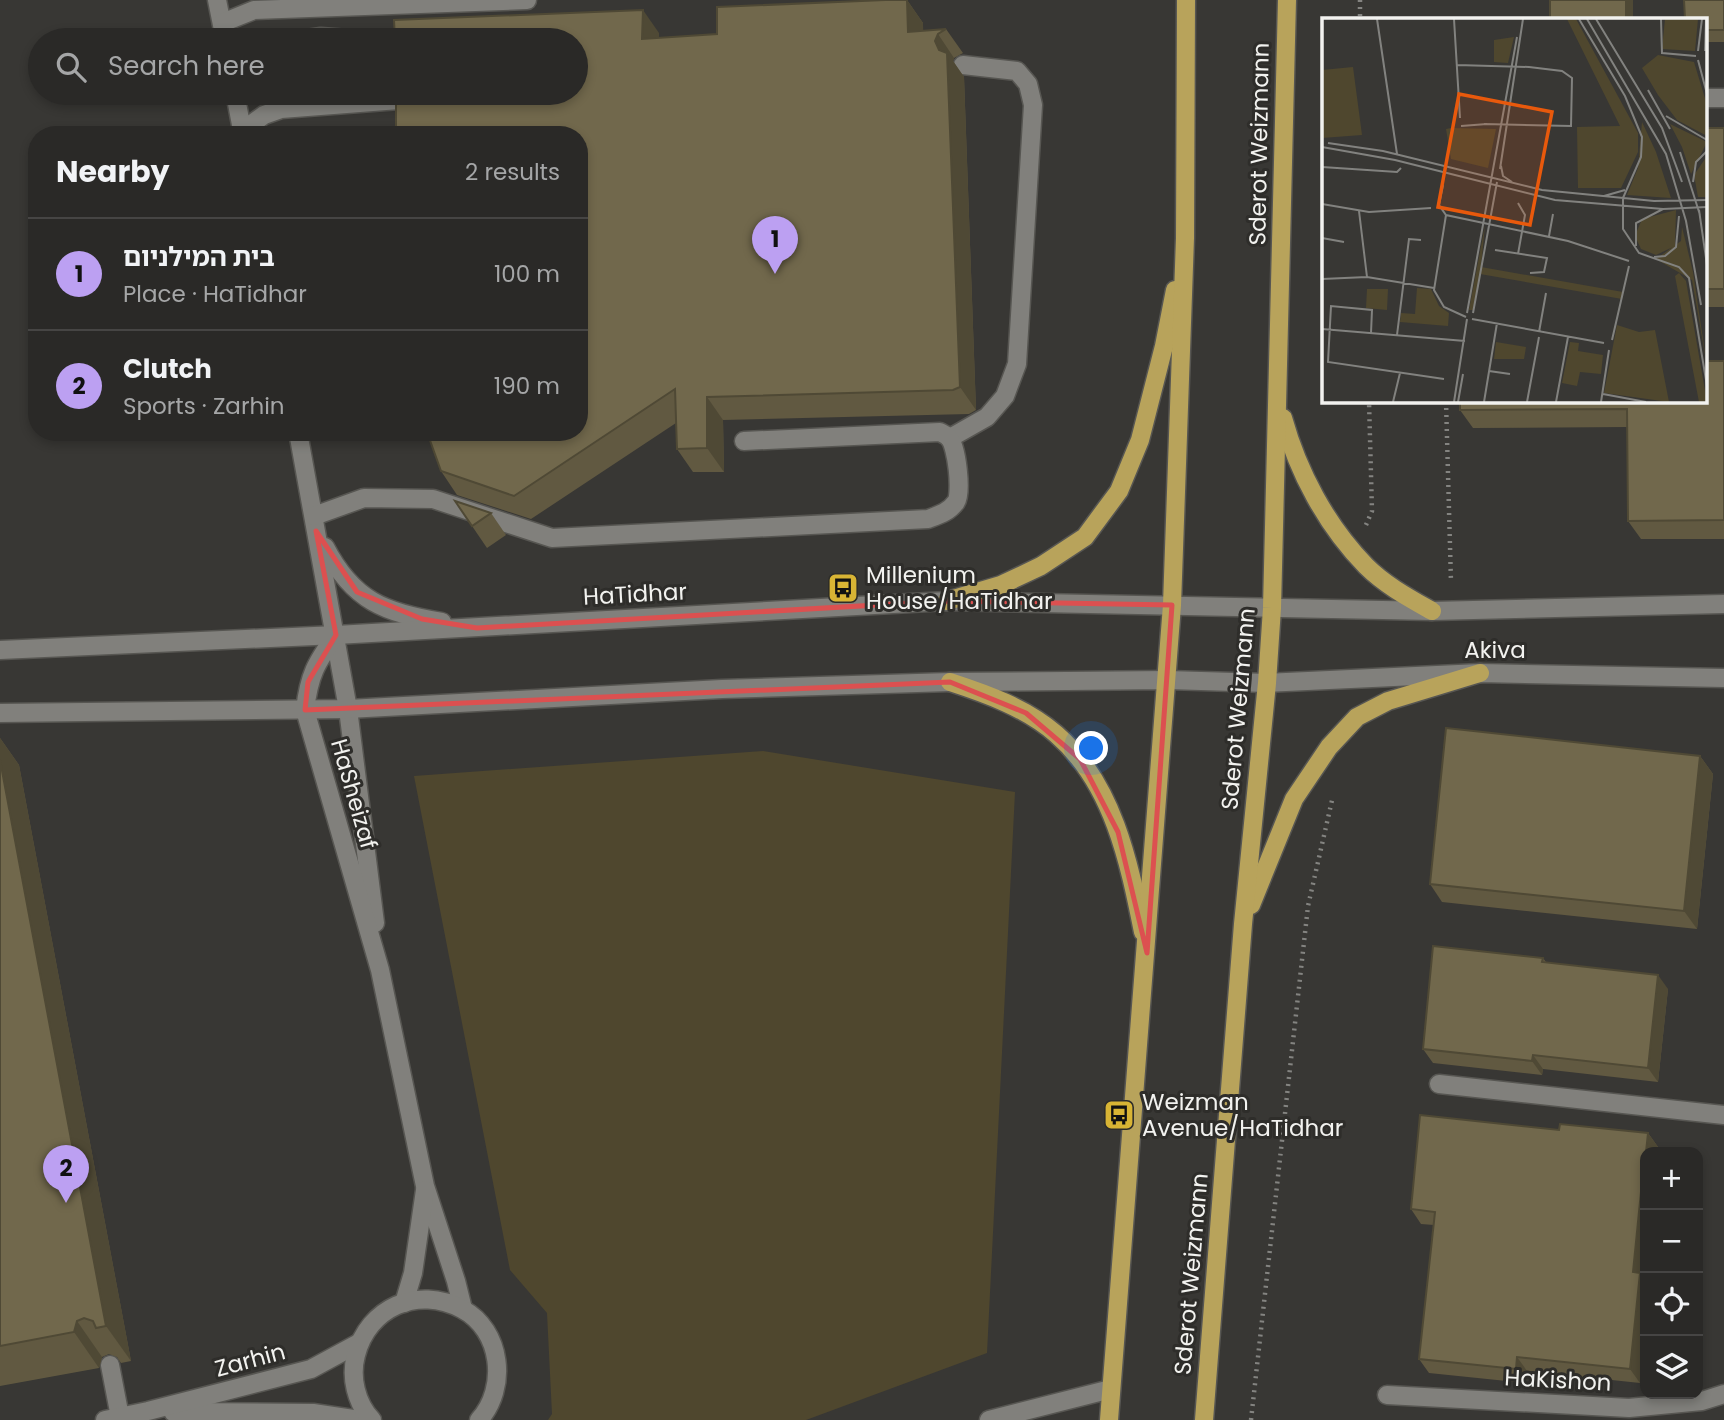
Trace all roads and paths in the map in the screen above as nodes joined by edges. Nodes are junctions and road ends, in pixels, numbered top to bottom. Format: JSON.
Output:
{"nodes":[{"id":1,"x":217,"y":0,"type":"edge"},
{"id":2,"x":527,"y":0,"type":"edge"},
{"id":3,"x":1186,"y":0,"type":"edge"},
{"id":4,"x":1287,"y":0,"type":"edge"},
{"id":5,"x":1360,"y":0,"type":"edge"},
{"id":6,"x":1360,"y":18,"type":"edge"},
{"id":7,"x":222,"y":28,"type":"edge"},
{"id":8,"x":229,"y":28,"type":"edge"},
{"id":9,"x":963,"y":65,"type":"dead end"},
{"id":10,"x":1706,"y":98,"type":"edge"},
{"id":11,"x":1724,"y":98,"type":"edge"},
{"id":12,"x":237,"y":105,"type":"edge"},
{"id":13,"x":333,"y":105,"type":"edge"},
{"id":14,"x":241,"y":126,"type":"edge"},
{"id":15,"x":251,"y":126,"type":"edge"},
{"id":16,"x":1185,"y":238,"type":"junction"},
{"id":17,"x":1278,"y":399,"type":"junction"},
{"id":18,"x":1370,"y":402,"type":"edge"},
{"id":19,"x":1446,"y":402,"type":"edge"},
{"id":20,"x":950,"y":438,"type":"junction"},
{"id":21,"x":300,"y":441,"type":"edge"},
{"id":22,"x":744,"y":441,"type":"edge"},
{"id":23,"x":315,"y":524,"type":"junction"},
{"id":24,"x":1354,"y":552,"type":"junction"},
{"id":25,"x":947,"y":601,"type":"junction"},
{"id":26,"x":1724,"y":604,"type":"edge"},
{"id":27,"x":1172,"y":605,"type":"junction"},
{"id":28,"x":1272,"y":608,"type":"junction"},
{"id":29,"x":1452,"y":610,"type":"junction"},
{"id":30,"x":1432,"y":611,"type":"junction"},
{"id":31,"x":477,"y":628,"type":"junction"},
{"id":32,"x":336,"y":635,"type":"junction"},
{"id":33,"x":0,"y":650,"type":"edge"},
{"id":34,"x":1480,"y":673,"type":"junction"},
{"id":35,"x":1724,"y":678,"type":"edge"},
{"id":36,"x":1168,"y":680,"type":"junction"},
{"id":37,"x":950,"y":682,"type":"junction"},
{"id":38,"x":1267,"y":683,"type":"junction"},
{"id":39,"x":348,"y":709,"type":"junction"},
{"id":40,"x":305,"y":710,"type":"junction"},
{"id":41,"x":0,"y":713,"type":"edge"},
{"id":42,"x":1333,"y":794,"type":"dead end"},
{"id":43,"x":1243,"y":925,"type":"junction"},
{"id":44,"x":1147,"y":953,"type":"junction"},
{"id":45,"x":380,"y":970,"type":"junction"},
{"id":46,"x":1438,"y":1084,"type":"dead end"},
{"id":47,"x":1724,"y":1115,"type":"edge"},
{"id":48,"x":425,"y":1186,"type":"junction"},
{"id":49,"x":404,"y":1303,"type":"junction"},
{"id":50,"x":463,"y":1309,"type":"junction"},
{"id":51,"x":359,"y":1343,"type":"junction"},
{"id":52,"x":110,"y":1365,"type":"dead end"},
{"id":53,"x":1111,"y":1389,"type":"junction"},
{"id":54,"x":1724,"y":1394,"type":"edge"},
{"id":55,"x":1387,"y":1395,"type":"dead end"},
{"id":56,"x":148,"y":1411,"type":"junction"},
{"id":57,"x":112,"y":1418,"type":"edge"},
{"id":58,"x":360,"y":1420,"type":"edge"},
{"id":59,"x":372,"y":1420,"type":"edge"},
{"id":60,"x":479,"y":1420,"type":"edge"},
{"id":61,"x":989,"y":1420,"type":"edge"},
{"id":62,"x":1109,"y":1420,"type":"edge"},
{"id":63,"x":1204,"y":1420,"type":"edge"},
{"id":64,"x":1251,"y":1420,"type":"edge"}],
"edges":[{"from":1,"to":7,"type":"street"},
{"from":2,"to":8,"type":"street"},
{"from":3,"to":16,"type":"main road"},
{"from":4,"to":17,"type":"main road","name":"Sderot Weizmann"},
{"from":5,"to":6,"type":"path"},
{"from":9,"to":20,"type":"street"},
{"from":10,"to":11,"type":"street"},
{"from":12,"to":14,"type":"street"},
{"from":13,"to":15,"type":"street"},
{"from":16,"to":25,"type":"main road"},
{"from":16,"to":27,"type":"main road"},
{"from":17,"to":24,"type":"main road"},
{"from":17,"to":28,"type":"main road","name":"Sderot Weizmann"},
{"from":18,"to":24,"type":"path"},
{"from":19,"to":29,"type":"path"},
{"from":20,"to":22,"type":"street"},
{"from":20,"to":23,"type":"street"},
{"from":21,"to":23,"type":"street","name":"HaSheizaf"},
{"from":23,"to":31,"type":"street"},
{"from":23,"to":32,"type":"street","name":"HaSheizaf"},
{"from":24,"to":30,"type":"main road"},
{"from":25,"to":27,"type":"street","name":"HaTidhar"},
{"from":25,"to":31,"type":"street","name":"HaTidhar"},
{"from":26,"to":29,"type":"street","name":"Akiva"},
{"from":27,"to":28,"type":"street","name":"HaTidhar"},
{"from":27,"to":36,"type":"main road"},
{"from":28,"to":30,"type":"street","name":"Akiva"},
{"from":28,"to":38,"type":"main road","name":"Sderot Weizmann"},
{"from":29,"to":30,"type":"street","name":"Akiva"},
{"from":31,"to":32,"type":"street","name":"HaTidhar"},
{"from":32,"to":33,"type":"street","name":"HaTidhar"},
{"from":32,"to":39,"type":"street","name":"HaSheizaf"},
{"from":32,"to":40,"type":"street","name":"HaSheizaf"},
{"from":34,"to":35,"type":"street","name":"Akiva"},
{"from":34,"to":38,"type":"street","name":"Akiva"},
{"from":34,"to":43,"type":"main road"},
{"from":36,"to":37,"type":"street"},
{"from":36,"to":38,"type":"street"},
{"from":36,"to":44,"type":"main road"},
{"from":37,"to":39,"type":"street"},
{"from":37,"to":44,"type":"main road"},
{"from":38,"to":43,"type":"main road","name":"Sderot Weizmann"},
{"from":39,"to":40,"type":"street"},
{"from":39,"to":45,"type":"street","name":"HaSheizaf"},
{"from":40,"to":41,"type":"street"},
{"from":40,"to":45,"type":"street","name":"HaSheizaf"},
{"from":42,"to":64,"type":"path"},
{"from":43,"to":63,"type":"main road","name":"Sderot Weizmann"},
{"from":44,"to":53,"type":"main road"},
{"from":45,"to":48,"type":"street","name":"HaSheizaf"},
{"from":46,"to":47,"type":"street"},
{"from":48,"to":49,"type":"street","name":"HaSheizaf"},
{"from":48,"to":50,"type":"street","name":"HaSheizaf"},
{"from":49,"to":50,"type":"street"},
{"from":49,"to":51,"type":"street"},
{"from":50,"to":60,"type":"street"},
{"from":51,"to":56,"type":"street","name":"Zarhin"},
{"from":51,"to":59,"type":"street"},
{"from":52,"to":57,"type":"street"},
{"from":53,"to":61,"type":"street"},
{"from":53,"to":62,"type":"main road"},
{"from":54,"to":55,"type":"street","name":"HaKishon"},
{"from":56,"to":57,"type":"street","name":"Zarhin"},
{"from":56,"to":58,"type":"street","name":"Zarhin"}]}
